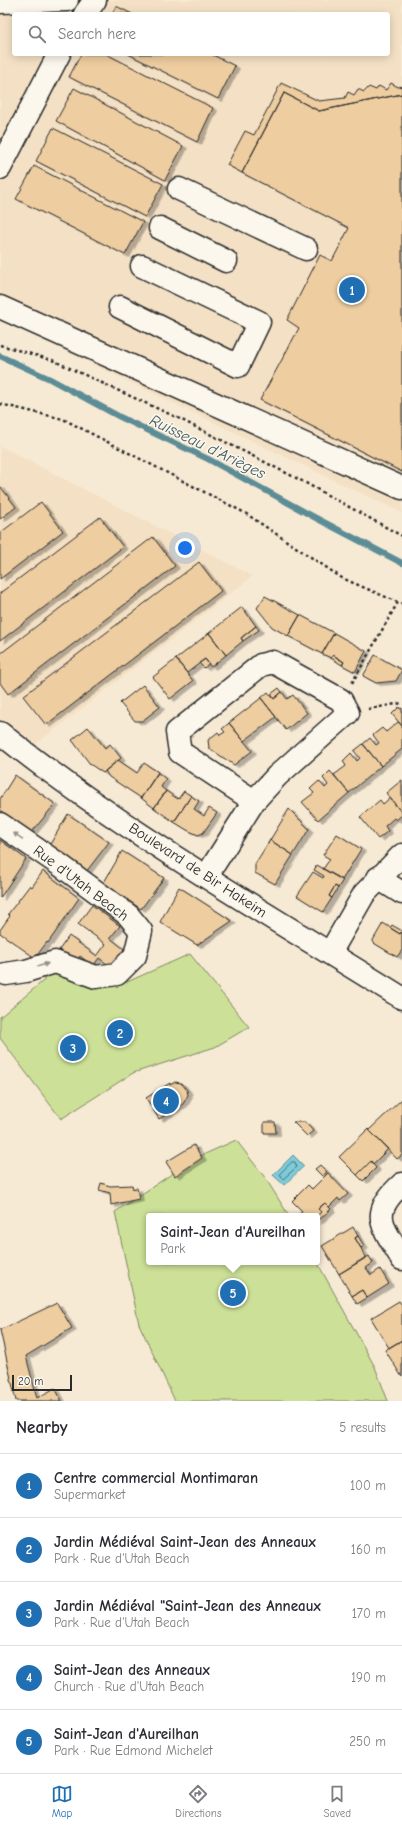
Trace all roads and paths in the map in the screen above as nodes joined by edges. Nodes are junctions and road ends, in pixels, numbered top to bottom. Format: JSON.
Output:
{"nodes":[{"id":1,"x":68,"y":0,"type":"edge"},
{"id":2,"x":95,"y":0,"type":"edge"},
{"id":3,"x":0,"y":2,"type":"edge"},
{"id":4,"x":86,"y":12,"type":"edge"},
{"id":5,"x":58,"y":56,"type":"edge"},
{"id":6,"x":5,"y":144,"type":"edge"},
{"id":7,"x":0,"y":168,"type":"edge"},
{"id":8,"x":179,"y":189,"type":"dead end"},
{"id":9,"x":160,"y":228,"type":"dead end"},
{"id":10,"x":306,"y":249,"type":"dead end"},
{"id":11,"x":226,"y":261,"type":"dead end"},
{"id":12,"x":142,"y":266,"type":"dead end"},
{"id":13,"x":0,"y":307,"type":"edge"},
{"id":14,"x":120,"y":307,"type":"dead end"},
{"id":15,"x":0,"y":345,"type":"edge"},
{"id":16,"x":0,"y":404,"type":"edge"},
{"id":17,"x":402,"y":488,"type":"edge"},
{"id":18,"x":402,"y":536,"type":"edge"},
{"id":19,"x":398,"y":602,"type":"junction"},
{"id":20,"x":402,"y":604,"type":"edge"},
{"id":21,"x":402,"y":703,"type":"edge"},
{"id":22,"x":345,"y":707,"type":"junction"},
{"id":23,"x":0,"y":733,"type":"edge"},
{"id":24,"x":254,"y":801,"type":"junction"},
{"id":25,"x":0,"y":824,"type":"edge"},
{"id":26,"x":402,"y":855,"type":"edge"},
{"id":27,"x":206,"y":877,"type":"junction"},
{"id":28,"x":378,"y":878,"type":"junction"},
{"id":29,"x":402,"y":893,"type":"edge"},
{"id":30,"x":330,"y":953,"type":"junction"},
{"id":31,"x":2,"y":973,"type":"edge"},
{"id":32,"x":402,"y":998,"type":"edge"},
{"id":33,"x":402,"y":1184,"type":"edge"},
{"id":34,"x":402,"y":1259,"type":"edge"}],
"edges":[{"from":1,"to":3,"type":"street"},
{"from":2,"to":4,"type":"street"},
{"from":5,"to":6,"type":"street"},
{"from":6,"to":7,"type":"street"},
{"from":8,"to":10,"type":"street"},
{"from":9,"to":11,"type":"street"},
{"from":12,"to":14,"type":"street"},
{"from":13,"to":17,"type":"street"},
{"from":15,"to":18,"type":"path"},
{"from":16,"to":19,"type":"path"},
{"from":19,"to":20,"type":"path"},
{"from":19,"to":22,"type":"path"},
{"from":21,"to":22,"type":"path"},
{"from":22,"to":24,"type":"street"},
{"from":22,"to":24,"type":"street"},
{"from":23,"to":27,"type":"street","name":"Boulevard de Bir Hakeim"},
{"from":24,"to":27,"type":"street"},
{"from":31,"to":25,"type":"street","name":"Rue d'Utah Beach","one_way":true},
{"from":26,"to":28,"type":"street"},
{"from":27,"to":30,"type":"street","name":"Boulevard de Bir Hakeim"},
{"from":28,"to":29,"type":"street"},
{"from":28,"to":30,"type":"street"},
{"from":30,"to":32,"type":"street","name":"Boulevard de Bir Hakeim"},
{"from":33,"to":34,"type":"street"}]}
